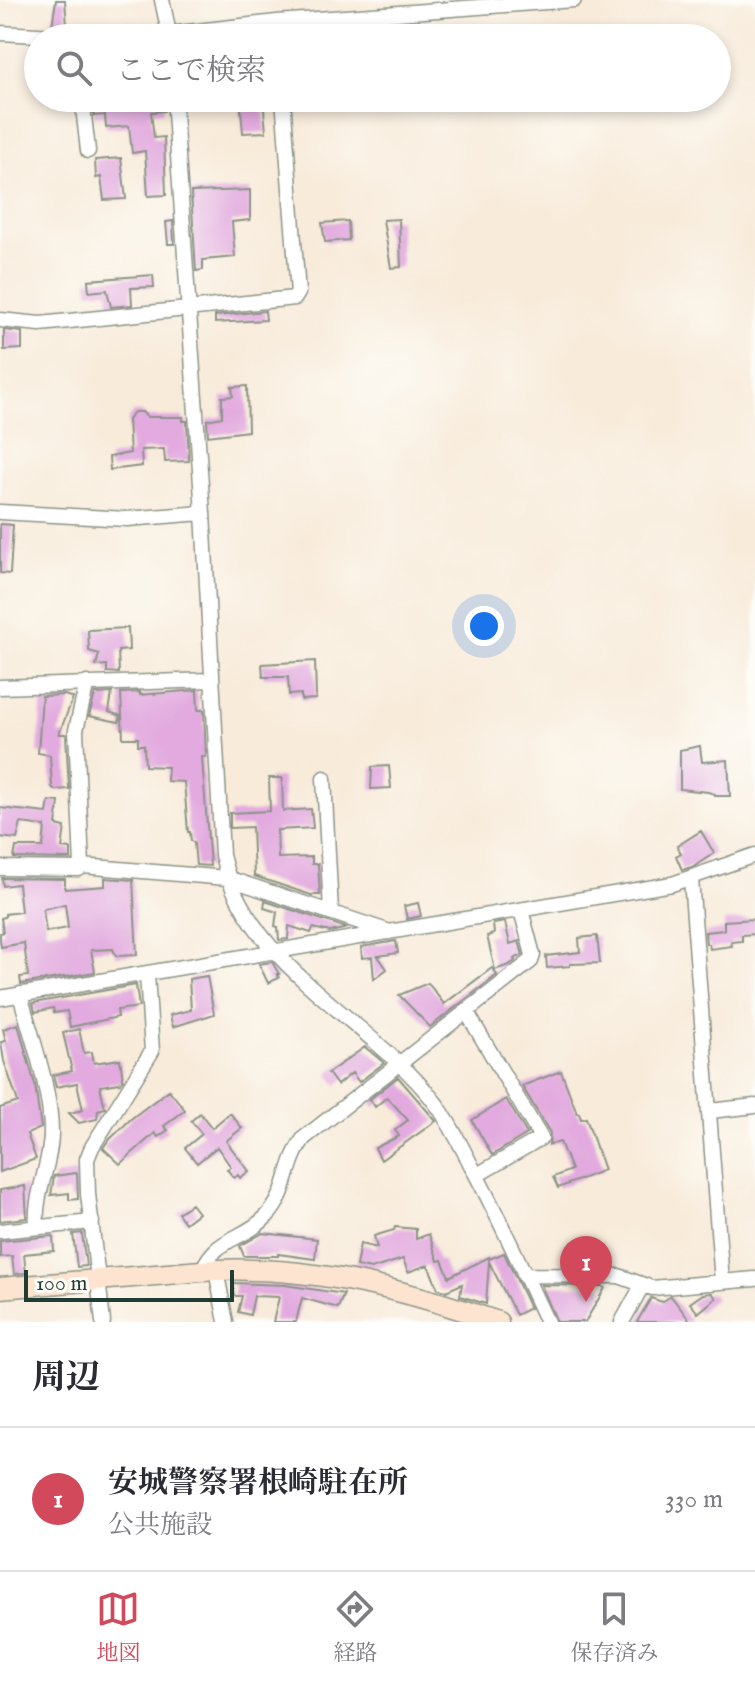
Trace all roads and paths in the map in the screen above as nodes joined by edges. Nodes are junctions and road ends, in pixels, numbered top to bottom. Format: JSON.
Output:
{"nodes":[{"id":1,"x":162,"y":0,"type":"edge"},
{"id":2,"x":574,"y":0,"type":"edge"},
{"id":3,"x":277,"y":22,"type":"joint"},
{"id":4,"x":167,"y":24,"type":"edge"},
{"id":5,"x":262,"y":24,"type":"edge"},
{"id":6,"x":0,"y":33,"type":"edge"},
{"id":7,"x":24,"y":35,"type":"edge"},
{"id":8,"x":84,"y":112,"type":"edge"},
{"id":9,"x":175,"y":112,"type":"edge"},
{"id":10,"x":284,"y":112,"type":"edge"},
{"id":11,"x":88,"y":151,"type":"dead end"},
{"id":12,"x":188,"y":310,"type":"junction"},
{"id":13,"x":0,"y":320,"type":"edge"},
{"id":14,"x":0,"y":512,"type":"edge"},
{"id":15,"x":203,"y":513,"type":"junction"},
{"id":16,"x":211,"y":680,"type":"junction"},
{"id":17,"x":87,"y":683,"type":"junction"},
{"id":18,"x":0,"y":687,"type":"edge"},
{"id":19,"x":324,"y":778,"type":"dead end"},
{"id":20,"x":755,"y":855,"type":"edge"},
{"id":21,"x":82,"y":866,"type":"junction"},
{"id":22,"x":0,"y":868,"type":"edge"},
{"id":23,"x":227,"y":878,"type":"junction"},
{"id":24,"x":691,"y":879,"type":"junction"},
{"id":25,"x":521,"y":910,"type":"junction"},
{"id":26,"x":331,"y":911,"type":"junction"},
{"id":27,"x":390,"y":933,"type":"junction"},
{"id":28,"x":274,"y":951,"type":"junction"},
{"id":29,"x":147,"y":975,"type":"junction"},
{"id":30,"x":20,"y":994,"type":"junction"},
{"id":31,"x":0,"y":998,"type":"edge"},
{"id":32,"x":466,"y":1011,"type":"junction"},
{"id":33,"x":398,"y":1063,"type":"junction"},
{"id":34,"x":755,"y":1106,"type":"edge"},
{"id":35,"x":710,"y":1111,"type":"junction"},
{"id":36,"x":477,"y":1175,"type":"junction"},
{"id":37,"x":92,"y":1222,"type":"junction"},
{"id":38,"x":37,"y":1227,"type":"junction"},
{"id":39,"x":0,"y":1231,"type":"edge"},
{"id":40,"x":209,"y":1270,"type":"junction"},
{"id":41,"x":524,"y":1275,"type":"junction"},
{"id":42,"x":755,"y":1279,"type":"edge"},
{"id":43,"x":99,"y":1280,"type":"junction"},
{"id":44,"x":722,"y":1282,"type":"junction"},
{"id":45,"x":642,"y":1286,"type":"junction"},
{"id":46,"x":0,"y":1288,"type":"edge"},
{"id":47,"x":103,"y":1322,"type":"edge"},
{"id":48,"x":226,"y":1322,"type":"edge"},
{"id":49,"x":498,"y":1322,"type":"edge"},
{"id":50,"x":547,"y":1322,"type":"edge"},
{"id":51,"x":622,"y":1322,"type":"edge"}],
"edges":[{"from":1,"to":4,"type":"street"},
{"from":2,"to":3,"type":"street"},
{"from":3,"to":5,"type":"street"},
{"from":6,"to":7,"type":"street"},
{"from":8,"to":11,"type":"street"},
{"from":9,"to":12,"type":"street"},
{"from":10,"to":12,"type":"street"},
{"from":12,"to":13,"type":"street"},
{"from":12,"to":15,"type":"street"},
{"from":14,"to":15,"type":"street"},
{"from":15,"to":16,"type":"street"},
{"from":16,"to":17,"type":"street"},
{"from":16,"to":23,"type":"street"},
{"from":17,"to":18,"type":"street"},
{"from":17,"to":21,"type":"street"},
{"from":19,"to":26,"type":"street"},
{"from":20,"to":24,"type":"street"},
{"from":21,"to":22,"type":"street"},
{"from":21,"to":23,"type":"street"},
{"from":23,"to":26,"type":"street"},
{"from":23,"to":28,"type":"street"},
{"from":24,"to":25,"type":"street"},
{"from":24,"to":35,"type":"street"},
{"from":25,"to":27,"type":"street"},
{"from":25,"to":32,"type":"street"},
{"from":26,"to":27,"type":"street"},
{"from":27,"to":28,"type":"street"},
{"from":28,"to":29,"type":"street"},
{"from":28,"to":33,"type":"street"},
{"from":29,"to":30,"type":"street"},
{"from":29,"to":37,"type":"street"},
{"from":30,"to":31,"type":"street"},
{"from":30,"to":38,"type":"street"},
{"from":32,"to":33,"type":"street"},
{"from":32,"to":36,"type":"street"},
{"from":33,"to":36,"type":"street"},
{"from":33,"to":40,"type":"street"},
{"from":34,"to":35,"type":"street"},
{"from":35,"to":44,"type":"street"},
{"from":36,"to":41,"type":"street"},
{"from":37,"to":38,"type":"street"},
{"from":37,"to":43,"type":"street"},
{"from":38,"to":39,"type":"street"},
{"from":40,"to":43,"type":"street"},
{"from":40,"to":48,"type":"street"},
{"from":40,"to":49,"type":"street"},
{"from":41,"to":45,"type":"street"},
{"from":41,"to":50,"type":"street"},
{"from":42,"to":44,"type":"street"},
{"from":43,"to":46,"type":"street"},
{"from":43,"to":47,"type":"street"},
{"from":44,"to":45,"type":"street"},
{"from":45,"to":51,"type":"street"}]}
